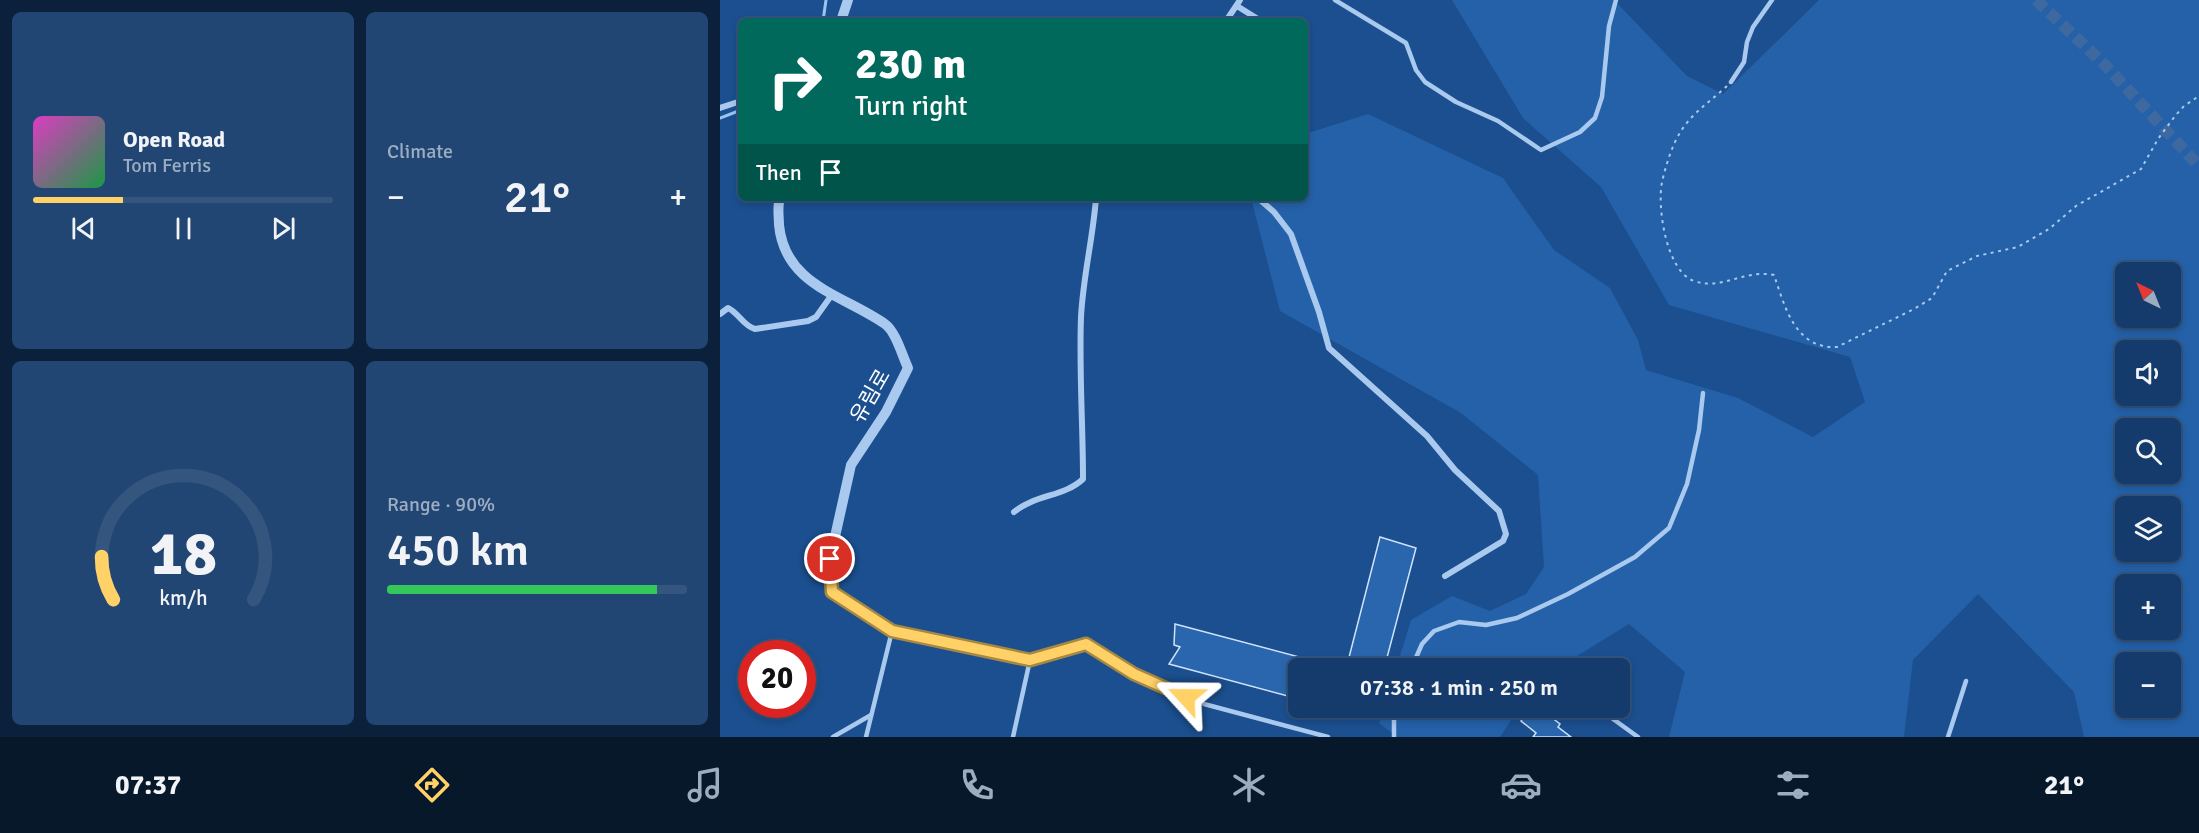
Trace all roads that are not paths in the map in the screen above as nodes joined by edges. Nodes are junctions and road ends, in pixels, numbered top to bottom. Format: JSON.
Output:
{"nodes":[{"id":1,"x":848,"y":0,"type":"edge"},
{"id":2,"x":1335,"y":0,"type":"edge"},
{"id":3,"x":1616,"y":0,"type":"edge"},
{"id":4,"x":1772,"y":0,"type":"edge"},
{"id":5,"x":1239,"y":3,"type":"edge"},
{"id":6,"x":842,"y":18,"type":"edge"},
{"id":7,"x":1228,"y":18,"type":"edge"},
{"id":8,"x":1257,"y":18,"type":"edge"},
{"id":9,"x":1731,"y":82,"type":"road end"},
{"id":10,"x":738,"y":102,"type":"edge"},
{"id":11,"x":720,"y":108,"type":"edge"},
{"id":12,"x":779,"y":201,"type":"edge"},
{"id":13,"x":1096,"y":201,"type":"edge"},
{"id":14,"x":1261,"y":201,"type":"edge"},
{"id":15,"x":831,"y":296,"type":"junction"},
{"id":16,"x":720,"y":314,"type":"edge"},
{"id":17,"x":1703,"y":393,"type":"dead end"},
{"id":18,"x":1014,"y":512,"type":"dead end"},
{"id":19,"x":830,"y":559,"type":"joint"},
{"id":20,"x":1445,"y":576,"type":"dead end"},
{"id":21,"x":892,"y":631,"type":"junction"},
{"id":22,"x":1416,"y":658,"type":"edge"},
{"id":23,"x":1030,"y":660,"type":"junction"},
{"id":24,"x":1966,"y":681,"type":"dead end"},
{"id":25,"x":871,"y":715,"type":"junction"},
{"id":26,"x":1395,"y":718,"type":"edge"},
{"id":27,"x":1612,"y":718,"type":"edge"},
{"id":28,"x":833,"y":737,"type":"edge"},
{"id":29,"x":866,"y":737,"type":"edge"},
{"id":30,"x":1013,"y":737,"type":"edge"},
{"id":31,"x":1328,"y":737,"type":"edge"},
{"id":32,"x":1394,"y":737,"type":"edge"},
{"id":33,"x":1638,"y":737,"type":"edge"},
{"id":34,"x":1948,"y":737,"type":"edge"}],
"edges":[{"from":1,"to":6,"type":"street"},
{"from":2,"to":3,"type":"lane"},
{"from":4,"to":9,"type":"lane"},
{"from":5,"to":7,"type":"street"},
{"from":5,"to":8,"type":"street"},
{"from":10,"to":11,"type":"street"},
{"from":12,"to":15,"type":"street","name":"유림로"},
{"from":13,"to":18,"type":"street"},
{"from":14,"to":20,"type":"street"},
{"from":15,"to":16,"type":"street"},
{"from":15,"to":19,"type":"street","name":"유림로"},
{"from":17,"to":22,"type":"lane"},
{"from":19,"to":21,"type":"lane"},
{"from":21,"to":23,"type":"lane"},
{"from":21,"to":25,"type":"lane"},
{"from":23,"to":30,"type":"lane"},
{"from":23,"to":31,"type":"lane"},
{"from":24,"to":34,"type":"lane"},
{"from":25,"to":28,"type":"lane"},
{"from":25,"to":29,"type":"lane"},
{"from":26,"to":32,"type":"lane"},
{"from":27,"to":33,"type":"lane"}]}
